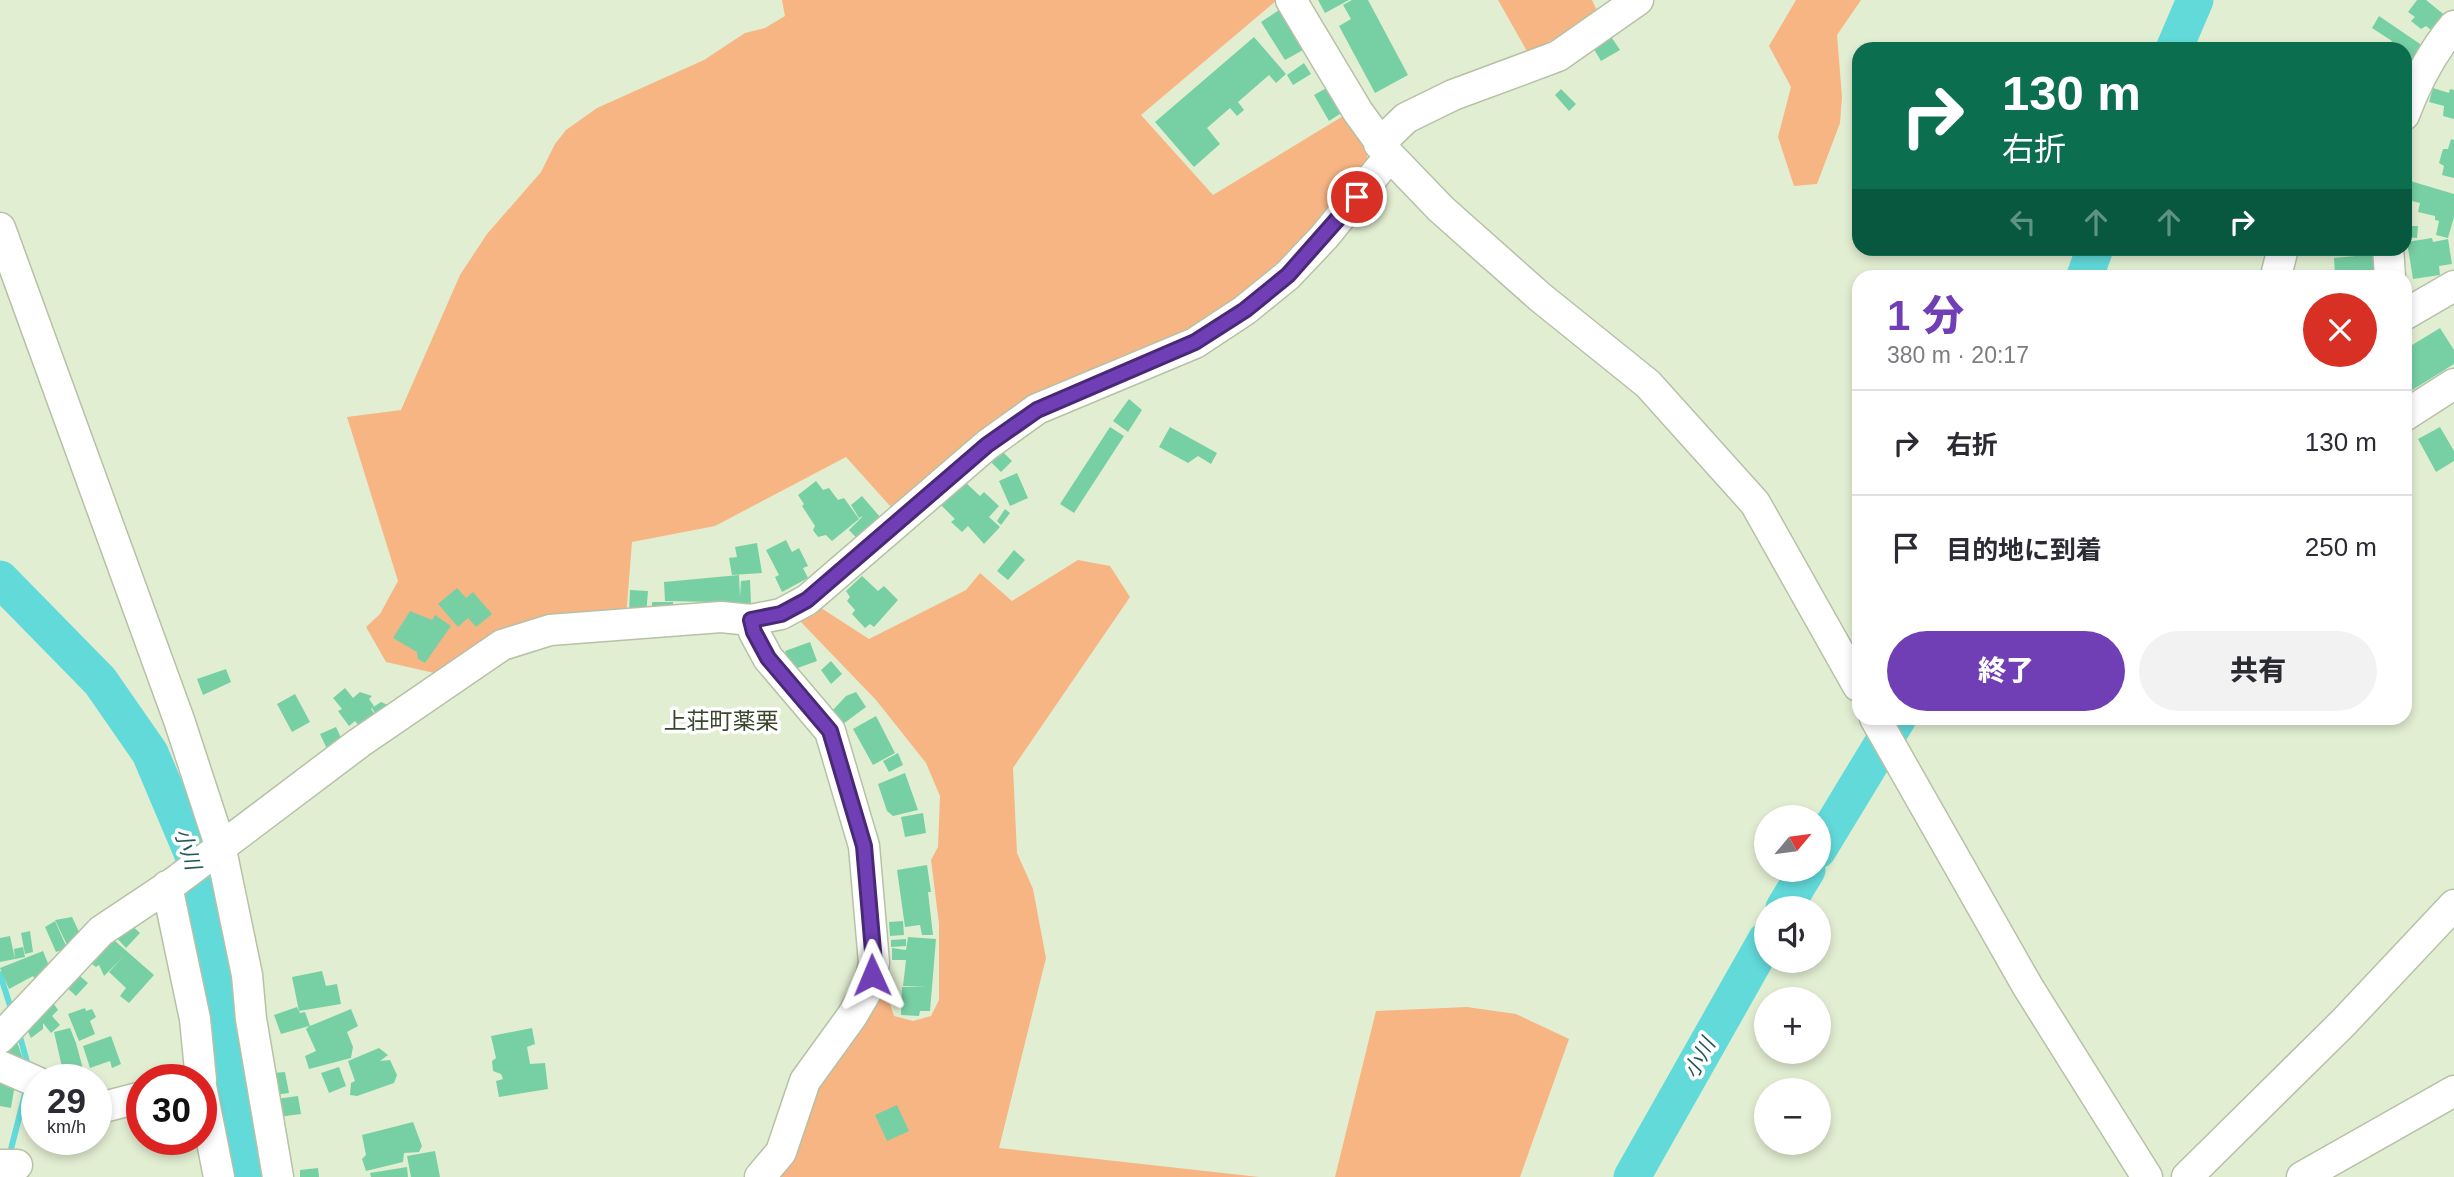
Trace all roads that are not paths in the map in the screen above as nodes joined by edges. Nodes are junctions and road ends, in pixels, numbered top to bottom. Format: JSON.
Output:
{"nodes":[{"id":1,"x":1291,"y":0,"type":"edge"},
{"id":2,"x":1639,"y":0,"type":"edge"},
{"id":3,"x":2454,"y":26,"type":"edge"},
{"id":4,"x":2412,"y":95,"type":"edge"},
{"id":5,"x":1384,"y":150,"type":"junction"},
{"id":6,"x":0,"y":228,"type":"edge"},
{"id":7,"x":2454,"y":286,"type":"edge"},
{"id":8,"x":2412,"y":310,"type":"edge"},
{"id":9,"x":2454,"y":384,"type":"edge"},
{"id":10,"x":2412,"y":411,"type":"edge"},
{"id":11,"x":751,"y":620,"type":"junction"},
{"id":12,"x":1852,"y":675,"type":"edge"},
{"id":13,"x":1879,"y":725,"type":"edge"},
{"id":14,"x":220,"y":845,"type":"junction"},
{"id":15,"x":172,"y":883,"type":"junction"},
{"id":16,"x":2454,"y":905,"type":"edge"},
{"id":17,"x":0,"y":1038,"type":"edge"},
{"id":18,"x":197,"y":1064,"type":"edge"},
{"id":19,"x":2454,"y":1091,"type":"edge"},
{"id":20,"x":214,"y":1155,"type":"edge"},
{"id":21,"x":219,"y":1177,"type":"edge"},
{"id":22,"x":278,"y":1177,"type":"edge"},
{"id":23,"x":760,"y":1177,"type":"edge"},
{"id":24,"x":2147,"y":1177,"type":"edge"},
{"id":25,"x":2187,"y":1177,"type":"edge"},
{"id":26,"x":2302,"y":1177,"type":"edge"}],
"edges":[{"from":1,"to":5,"type":"street"},
{"from":2,"to":5,"type":"street"},
{"from":3,"to":4,"type":"street"},
{"from":5,"to":11,"type":"street"},
{"from":5,"to":12,"type":"street"},
{"from":6,"to":14,"type":"street"},
{"from":7,"to":8,"type":"street"},
{"from":9,"to":10,"type":"street"},
{"from":11,"to":14,"type":"street"},
{"from":11,"to":23,"type":"street"},
{"from":13,"to":24,"type":"street"},
{"from":14,"to":15,"type":"street"},
{"from":14,"to":22,"type":"street"},
{"from":15,"to":17,"type":"street"},
{"from":15,"to":18,"type":"street"},
{"from":16,"to":25,"type":"street"},
{"from":19,"to":26,"type":"street"},
{"from":20,"to":21,"type":"street"}]}
